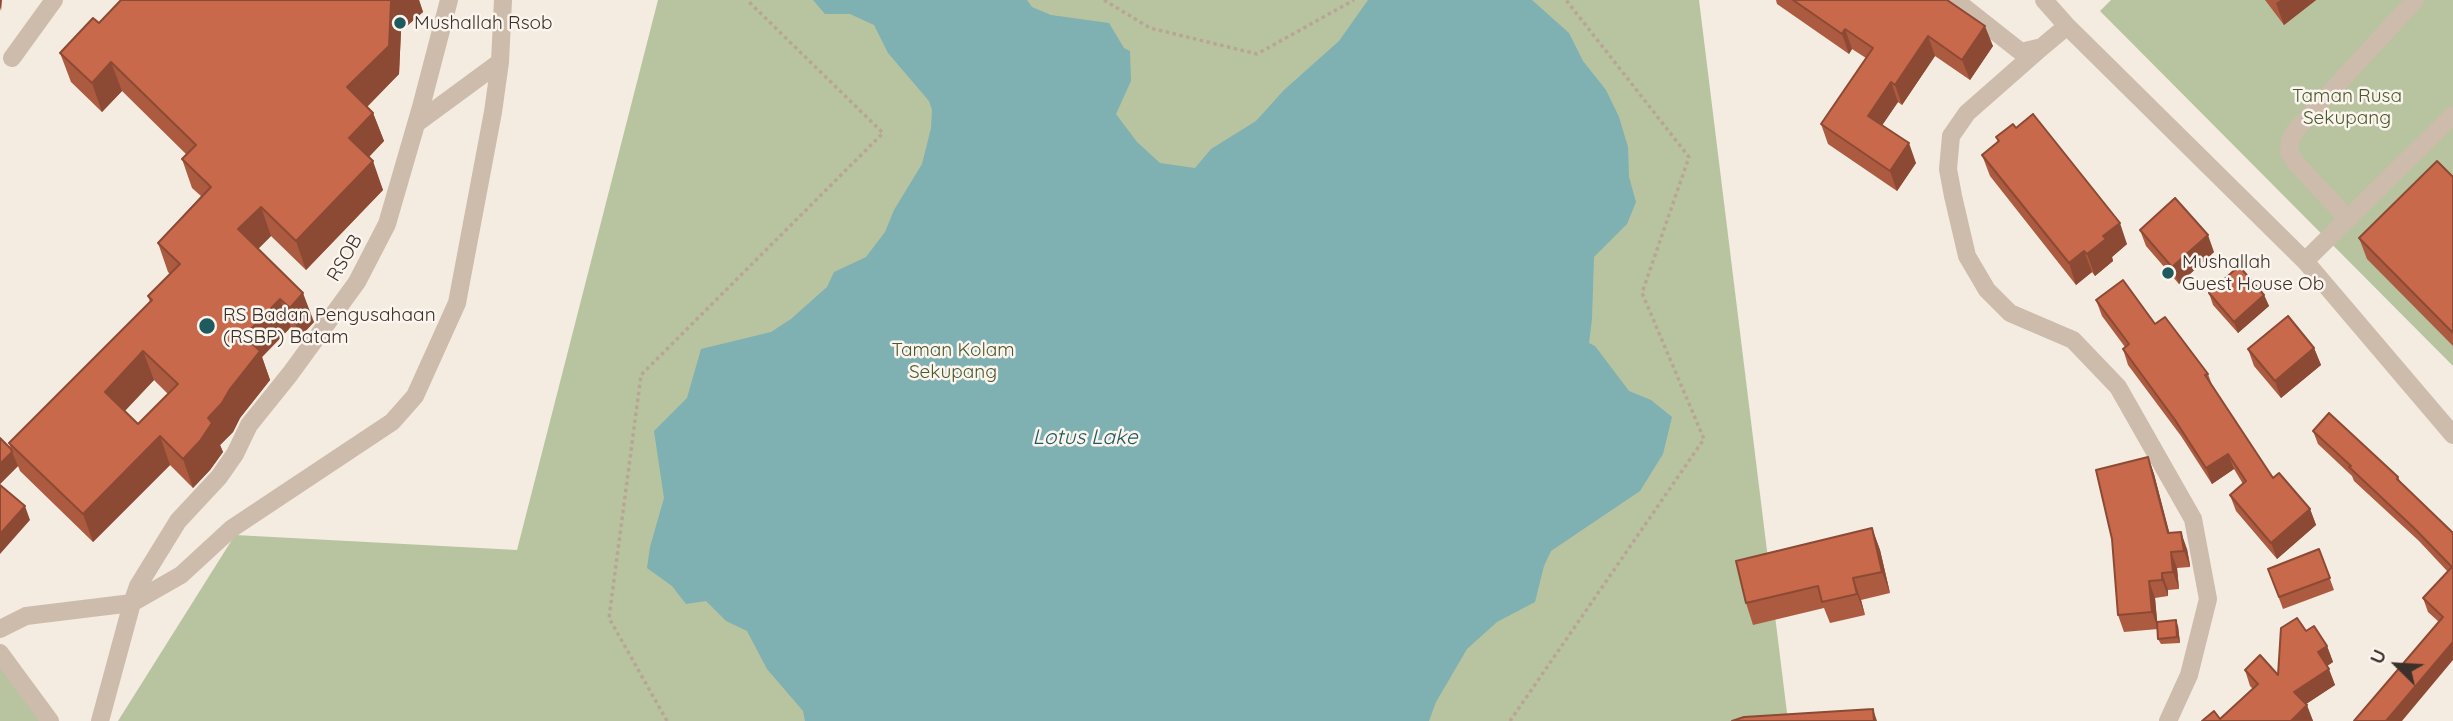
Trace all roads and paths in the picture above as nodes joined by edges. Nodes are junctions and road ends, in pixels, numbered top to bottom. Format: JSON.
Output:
{"nodes":[{"id":1,"x":54,"y":0,"type":"edge"},
{"id":2,"x":503,"y":0,"type":"edge"},
{"id":3,"x":747,"y":0,"type":"edge"},
{"id":4,"x":1104,"y":0,"type":"edge"},
{"id":5,"x":1354,"y":0,"type":"edge"},
{"id":6,"x":1566,"y":0,"type":"edge"},
{"id":7,"x":1955,"y":0,"type":"edge"},
{"id":8,"x":2044,"y":0,"type":"edge"},
{"id":9,"x":2415,"y":0,"type":"edge"},
{"id":10,"x":444,"y":3,"type":"edge"},
{"id":11,"x":2067,"y":26,"type":"junction"},
{"id":12,"x":2042,"y":47,"type":"junction"},
{"id":13,"x":12,"y":58,"type":"dead end"},
{"id":14,"x":500,"y":62,"type":"junction"},
{"id":15,"x":2453,"y":115,"type":"edge"},
{"id":16,"x":417,"y":123,"type":"junction"},
{"id":17,"x":2348,"y":219,"type":"junction"},
{"id":18,"x":2305,"y":261,"type":"junction"},
{"id":19,"x":2453,"y":435,"type":"edge"},
{"id":20,"x":132,"y":603,"type":"junction"},
{"id":21,"x":0,"y":629,"type":"edge"},
{"id":22,"x":0,"y":653,"type":"edge"},
{"id":23,"x":50,"y":721,"type":"edge"},
{"id":24,"x":100,"y":721,"type":"edge"},
{"id":25,"x":667,"y":721,"type":"edge"},
{"id":26,"x":1510,"y":721,"type":"edge"},
{"id":27,"x":2168,"y":721,"type":"edge"}],
"edges":[{"from":1,"to":13,"type":"street"},
{"from":2,"to":14,"type":"street"},
{"from":3,"to":25,"type":"path"},
{"from":4,"to":5,"type":"path"},
{"from":6,"to":26,"type":"path"},
{"from":7,"to":12,"type":"street"},
{"from":8,"to":11,"type":"street"},
{"from":9,"to":17,"type":"street"},
{"from":10,"to":16,"type":"street","name":"RSOB"},
{"from":11,"to":12,"type":"street"},
{"from":11,"to":18,"type":"street"},
{"from":12,"to":27,"type":"street"},
{"from":14,"to":16,"type":"street"},
{"from":14,"to":20,"type":"street"},
{"from":15,"to":17,"type":"street"},
{"from":16,"to":20,"type":"street","name":"RSOB"},
{"from":17,"to":18,"type":"street"},
{"from":18,"to":19,"type":"street"},
{"from":20,"to":21,"type":"street"},
{"from":20,"to":24,"type":"street","name":"RSOB"},
{"from":22,"to":23,"type":"street"}]}
